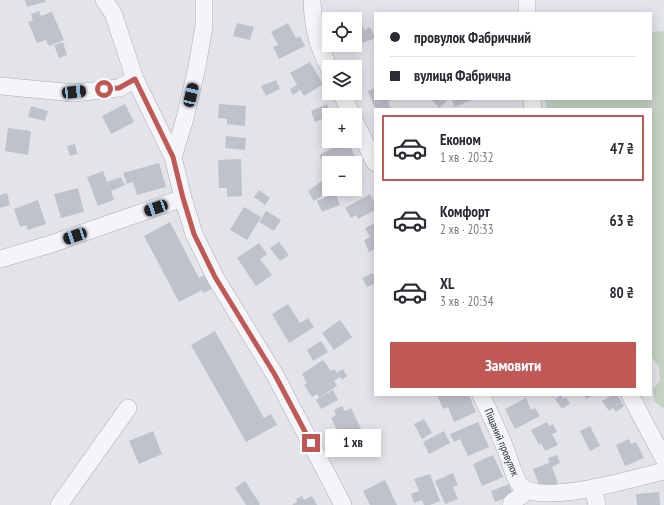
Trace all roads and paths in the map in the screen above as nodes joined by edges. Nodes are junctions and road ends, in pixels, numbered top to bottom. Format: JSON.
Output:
{"nodes":[{"id":1,"x":104,"y":0,"type":"edge"},
{"id":2,"x":204,"y":0,"type":"edge"},
{"id":3,"x":312,"y":0,"type":"edge"},
{"id":4,"x":526,"y":0,"type":"edge"},
{"id":5,"x":527,"y":12,"type":"edge"},
{"id":6,"x":325,"y":60,"type":"edge"},
{"id":7,"x":135,"y":79,"type":"junction"},
{"id":8,"x":0,"y":86,"type":"edge"},
{"id":9,"x":362,"y":136,"type":"edge"},
{"id":10,"x":173,"y":157,"type":"junction"},
{"id":11,"x":374,"y":161,"type":"edge"},
{"id":12,"x":183,"y":198,"type":"junction"},
{"id":13,"x":0,"y":259,"type":"edge"},
{"id":14,"x":481,"y":396,"type":"edge"},
{"id":15,"x":631,"y":396,"type":"edge"},
{"id":16,"x":128,"y":408,"type":"dead end"},
{"id":17,"x":664,"y":459,"type":"edge"},
{"id":18,"x":664,"y":471,"type":"edge"},
{"id":19,"x":593,"y":488,"type":"junction"},
{"id":20,"x":528,"y":491,"type":"junction"},
{"id":21,"x":59,"y":505,"type":"edge"},
{"id":22,"x":343,"y":505,"type":"edge"},
{"id":23,"x":511,"y":505,"type":"edge"},
{"id":24,"x":597,"y":505,"type":"edge"}],
"edges":[{"from":1,"to":7,"type":"street"},
{"from":2,"to":10,"type":"street"},
{"from":3,"to":6,"type":"street"},
{"from":4,"to":5,"type":"street"},
{"from":7,"to":8,"type":"street"},
{"from":7,"to":10,"type":"street"},
{"from":9,"to":11,"type":"street"},
{"from":10,"to":12,"type":"street"},
{"from":12,"to":13,"type":"street"},
{"from":12,"to":22,"type":"street"},
{"from":14,"to":20,"type":"street","name":"Піщаний провулок"},
{"from":15,"to":17,"type":"street"},
{"from":16,"to":21,"type":"street"},
{"from":18,"to":19,"type":"street"},
{"from":19,"to":20,"type":"street"},
{"from":19,"to":24,"type":"street"},
{"from":20,"to":23,"type":"street"}]}
